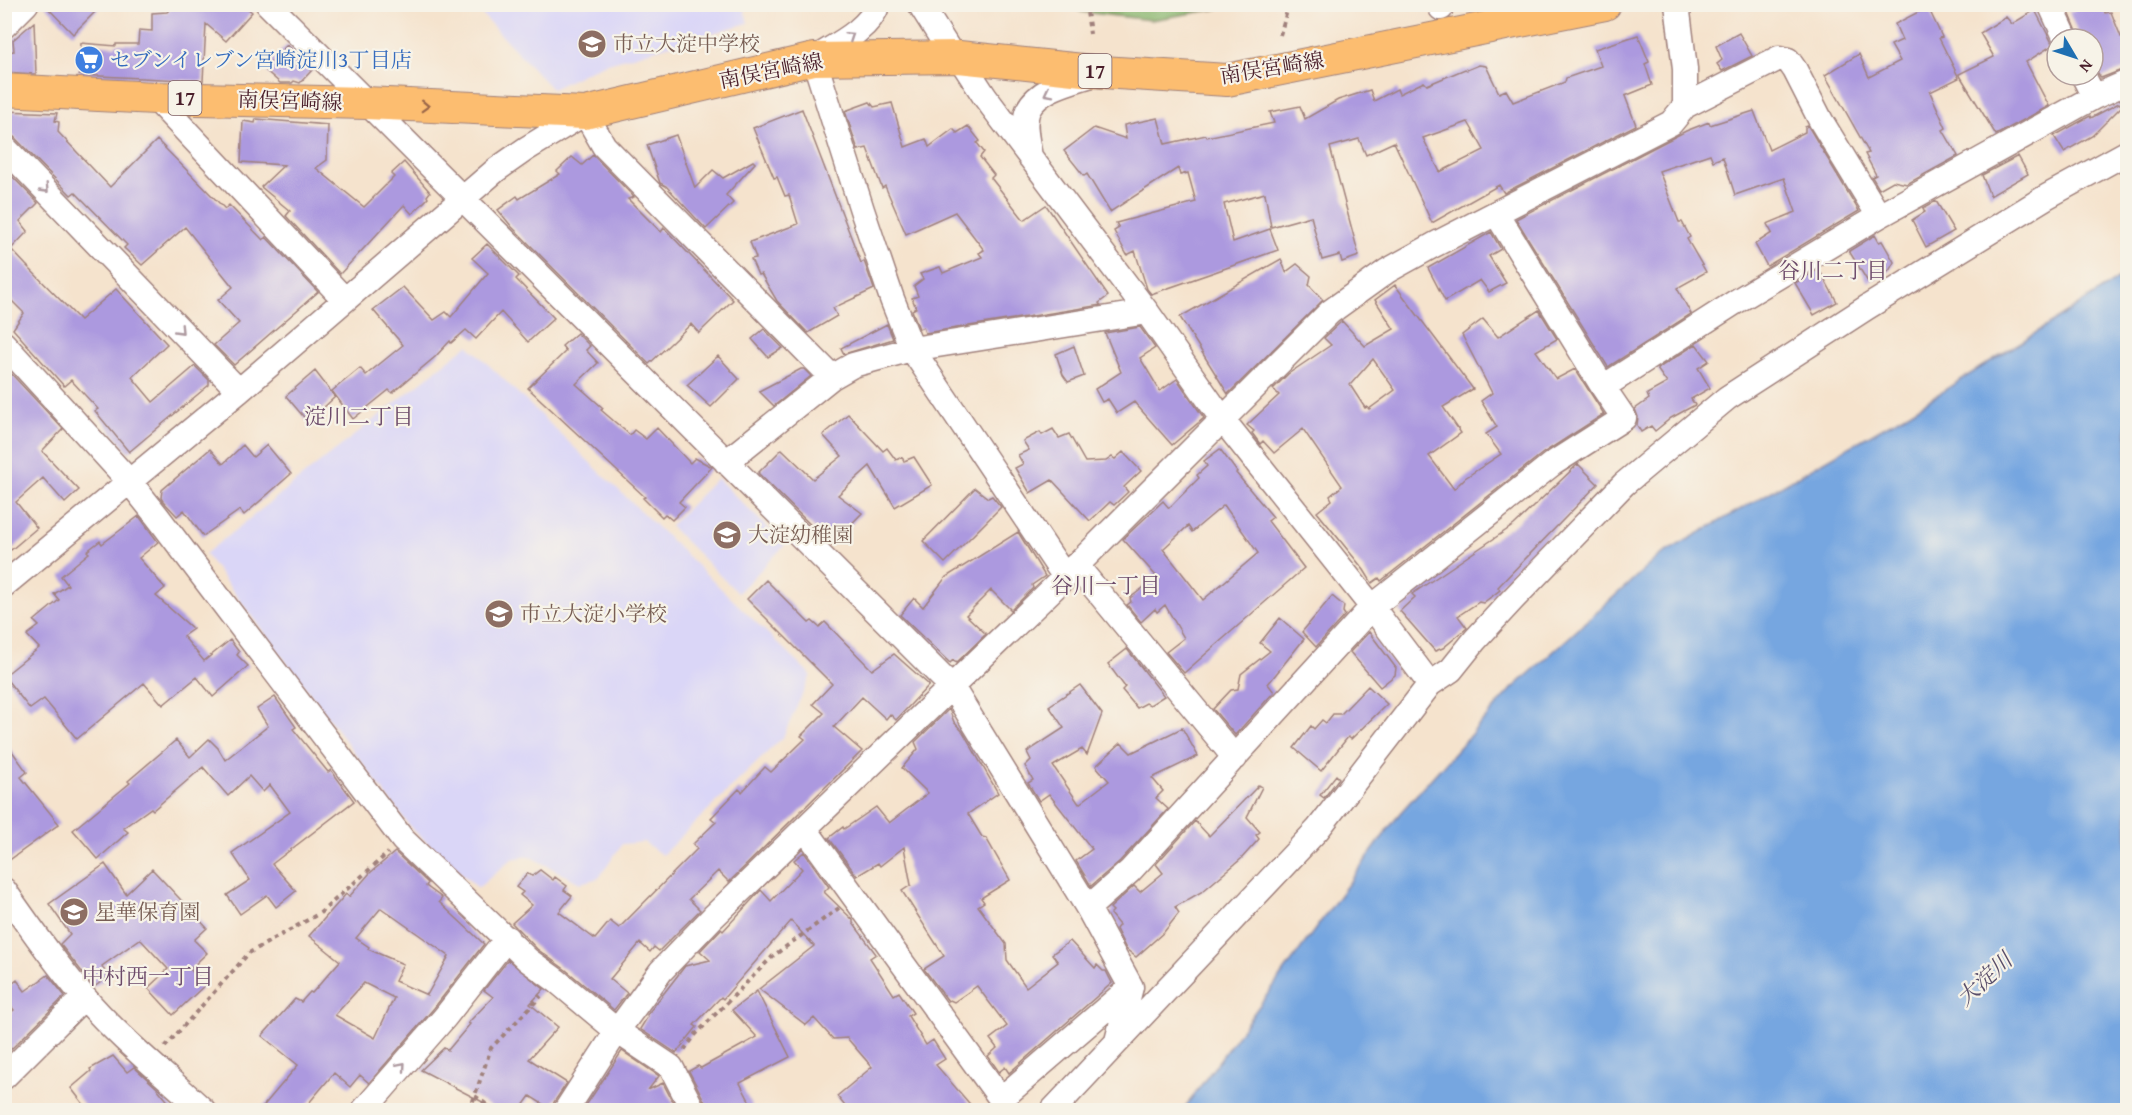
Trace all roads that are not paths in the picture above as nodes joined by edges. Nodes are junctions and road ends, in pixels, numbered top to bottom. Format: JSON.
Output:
{"nodes":[{"id":1,"x":26,"y":4,"type":"edge"},
{"id":2,"x":268,"y":4,"type":"edge"},
{"id":3,"x":878,"y":4,"type":"edge"},
{"id":4,"x":920,"y":4,"type":"edge"},
{"id":5,"x":1605,"y":4,"type":"edge"},
{"id":6,"x":1677,"y":4,"type":"edge"},
{"id":7,"x":2050,"y":4,"type":"edge"},
{"id":8,"x":4,"y":26,"type":"edge"},
{"id":9,"x":2061,"y":27,"type":"edge"},
{"id":10,"x":959,"y":57,"type":"junction"},
{"id":11,"x":814,"y":59,"type":"junction"},
{"id":12,"x":1102,"y":72,"type":"junction"},
{"id":13,"x":2127,"y":82,"type":"edge"},
{"id":14,"x":2089,"y":87,"type":"edge"},
{"id":15,"x":4,"y":90,"type":"edge"},
{"id":16,"x":2094,"y":97,"type":"junction"},
{"id":17,"x":155,"y":98,"type":"junction"},
{"id":18,"x":366,"y":103,"type":"junction"},
{"id":19,"x":1685,"y":106,"type":"junction"},
{"id":20,"x":585,"y":112,"type":"junction"},
{"id":21,"x":4,"y":147,"type":"edge"},
{"id":22,"x":2127,"y":152,"type":"edge"},
{"id":23,"x":1030,"y":158,"type":"junction"},
{"id":24,"x":462,"y":199,"type":"junction"},
{"id":25,"x":1496,"y":213,"type":"junction"},
{"id":26,"x":1880,"y":216,"type":"junction"},
{"id":27,"x":345,"y":300,"type":"junction"},
{"id":28,"x":1147,"y":312,"type":"junction"},
{"id":29,"x":4,"y":344,"type":"edge"},
{"id":30,"x":912,"y":349,"type":"junction"},
{"id":31,"x":832,"y":377,"type":"junction"},
{"id":32,"x":1603,"y":387,"type":"junction"},
{"id":33,"x":239,"y":391,"type":"junction"},
{"id":34,"x":1223,"y":420,"type":"junction"},
{"id":35,"x":726,"y":462,"type":"junction"},
{"id":36,"x":129,"y":481,"type":"junction"},
{"id":37,"x":1070,"y":571,"type":"junction"},
{"id":38,"x":4,"y":585,"type":"edge"},
{"id":39,"x":1372,"y":607,"type":"junction"},
{"id":40,"x":1430,"y":684,"type":"junction"},
{"id":41,"x":952,"y":687,"type":"junction"},
{"id":42,"x":1234,"y":758,"type":"junction"},
{"id":43,"x":805,"y":829,"type":"junction"},
{"id":44,"x":4,"y":890,"type":"edge"},
{"id":45,"x":1088,"y":908,"type":"junction"},
{"id":46,"x":507,"y":938,"type":"junction"},
{"id":47,"x":1131,"y":987,"type":"junction"},
{"id":48,"x":84,"y":997,"type":"junction"},
{"id":49,"x":617,"y":1030,"type":"junction"},
{"id":50,"x":1117,"y":1044,"type":"junction"},
{"id":51,"x":4,"y":1077,"type":"edge"},
{"id":52,"x":203,"y":1110,"type":"edge"},
{"id":53,"x":364,"y":1110,"type":"edge"},
{"id":54,"x":566,"y":1110,"type":"edge"},
{"id":55,"x":693,"y":1110,"type":"edge"},
{"id":56,"x":1053,"y":1110,"type":"edge"}],
"edges":[{"from":1,"to":8,"type":"street"},
{"from":2,"to":18,"type":"street"},
{"from":11,"to":3,"type":"street","one_way":true},
{"from":4,"to":10,"type":"street"},
{"from":5,"to":12,"type":"main road","name":"南俣宮崎線","number":"17"},
{"from":6,"to":19,"type":"street"},
{"from":7,"to":9,"type":"street"},
{"from":10,"to":11,"type":"main road","name":"南俣宮崎線","number":"17"},
{"from":10,"to":12,"type":"main road","name":"南俣宮崎線","number":"17"},
{"from":10,"to":23,"type":"street"},
{"from":11,"to":20,"type":"main road","name":"南俣宮崎線","number":"17"},
{"from":11,"to":30,"type":"street"},
{"from":12,"to":23,"type":"street","one_way":true},
{"from":13,"to":16,"type":"street"},
{"from":14,"to":16,"type":"street"},
{"from":15,"to":17,"type":"main road","name":"南俣宮崎線","number":"17"},
{"from":16,"to":26,"type":"street"},
{"from":17,"to":18,"type":"main road","name":"南俣宮崎線","number":"17"},
{"from":17,"to":27,"type":"street"},
{"from":18,"to":20,"type":"main road","name":"南俣宮崎線","number":"17","one_way":true},
{"from":18,"to":24,"type":"street"},
{"from":19,"to":25,"type":"street"},
{"from":19,"to":26,"type":"street"},
{"from":20,"to":24,"type":"street"},
{"from":20,"to":31,"type":"street"},
{"from":21,"to":33,"type":"street","one_way":true},
{"from":22,"to":40,"type":"street"},
{"from":23,"to":28,"type":"street"},
{"from":24,"to":27,"type":"street"},
{"from":24,"to":35,"type":"street"},
{"from":25,"to":32,"type":"street"},
{"from":25,"to":34,"type":"street"},
{"from":26,"to":32,"type":"street"},
{"from":27,"to":33,"type":"street"},
{"from":28,"to":30,"type":"street"},
{"from":28,"to":34,"type":"street"},
{"from":29,"to":36,"type":"street"},
{"from":30,"to":31,"type":"street"},
{"from":30,"to":37,"type":"street"},
{"from":31,"to":35,"type":"street"},
{"from":32,"to":39,"type":"street"},
{"from":33,"to":36,"type":"street"},
{"from":34,"to":37,"type":"street"},
{"from":34,"to":39,"type":"street"},
{"from":35,"to":41,"type":"street"},
{"from":36,"to":38,"type":"street"},
{"from":36,"to":46,"type":"street"},
{"from":37,"to":41,"type":"street"},
{"from":37,"to":42,"type":"street"},
{"from":39,"to":40,"type":"street"},
{"from":39,"to":42,"type":"street"},
{"from":40,"to":50,"type":"street"},
{"from":41,"to":43,"type":"street"},
{"from":41,"to":45,"type":"street"},
{"from":42,"to":45,"type":"street"},
{"from":43,"to":47,"type":"street"},
{"from":43,"to":49,"type":"street"},
{"from":44,"to":48,"type":"street"},
{"from":45,"to":47,"type":"street"},
{"from":46,"to":49,"type":"street"},
{"from":53,"to":46,"type":"street","one_way":true},
{"from":47,"to":50,"type":"street"},
{"from":48,"to":51,"type":"street"},
{"from":48,"to":52,"type":"street"},
{"from":49,"to":54,"type":"street"},
{"from":49,"to":55,"type":"street"},
{"from":50,"to":56,"type":"street"}]}
